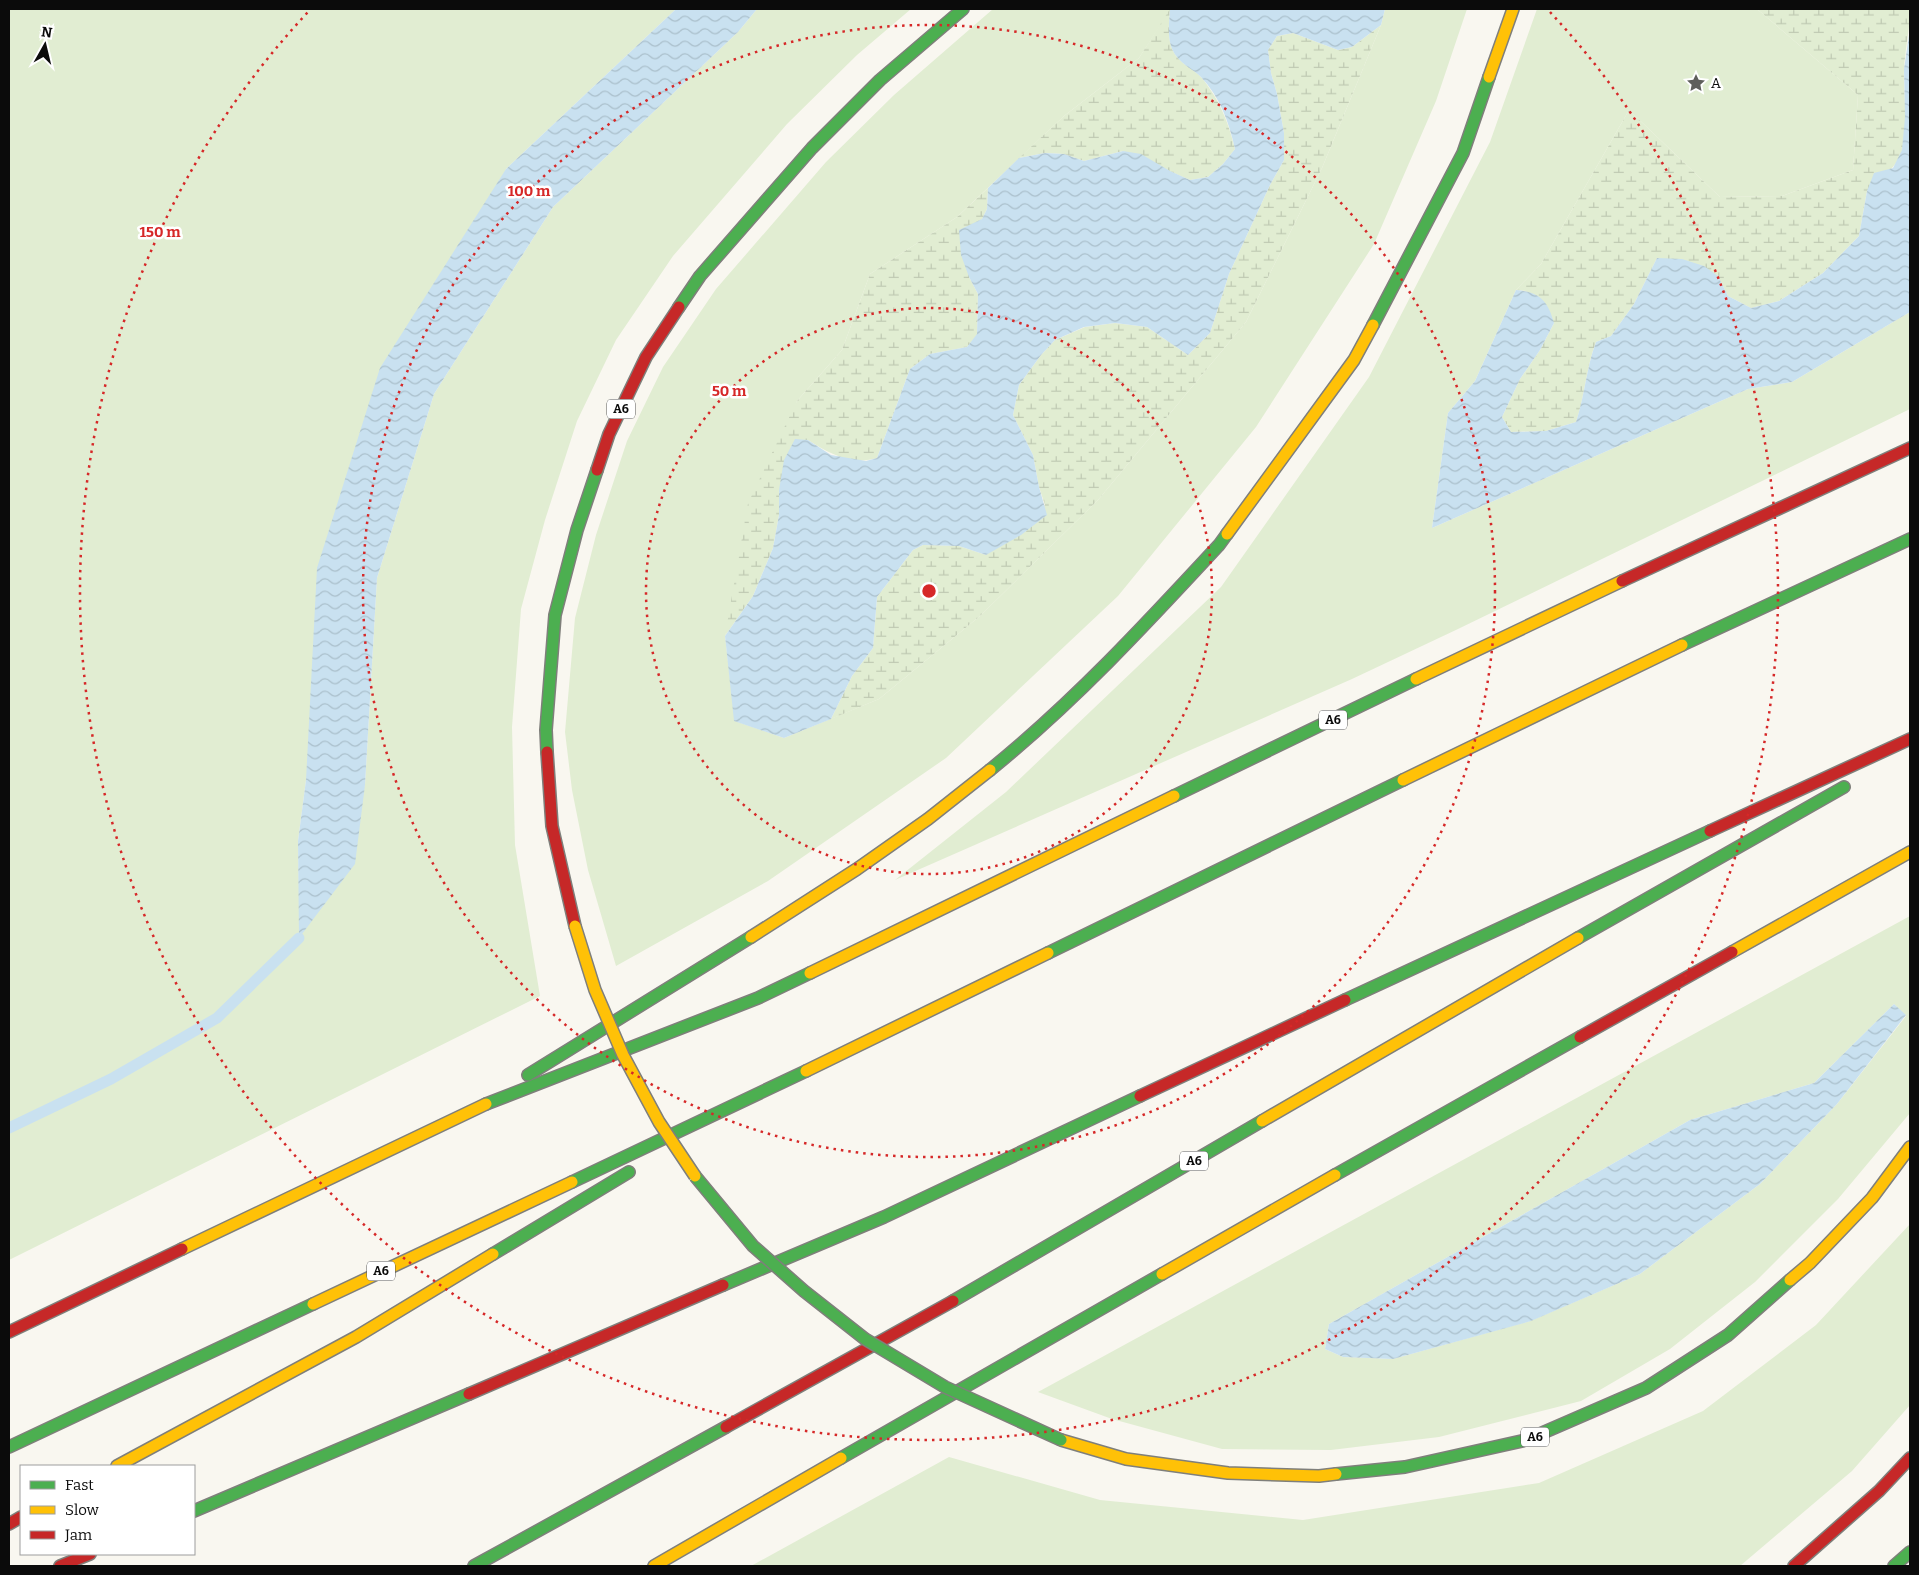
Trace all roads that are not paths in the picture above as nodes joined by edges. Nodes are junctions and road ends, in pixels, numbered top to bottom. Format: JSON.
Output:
{"nodes":[{"id":1,"x":963,"y":9,"type":"edge"},
{"id":2,"x":1513,"y":9,"type":"edge"},
{"id":3,"x":1910,"y":448,"type":"edge"},
{"id":4,"x":1910,"y":539,"type":"edge"},
{"id":5,"x":1910,"y":739,"type":"edge"},
{"id":6,"x":1910,"y":749,"type":"edge"},
{"id":7,"x":1884,"y":764,"type":"dead end"},
{"id":8,"x":1850,"y":783,"type":"dead end"},
{"id":9,"x":1910,"y":852,"type":"edge"},
{"id":10,"x":754,"y":1096,"type":"junction"},
{"id":11,"x":469,"y":1111,"type":"junction"},
{"id":12,"x":1910,"y":1147,"type":"edge"},
{"id":13,"x":661,"y":1152,"type":"dead end"},
{"id":14,"x":636,"y":1168,"type":"dead end"},
{"id":15,"x":9,"y":1332,"type":"edge"},
{"id":16,"x":9,"y":1447,"type":"edge"},
{"id":17,"x":1910,"y":1458,"type":"edge"},
{"id":18,"x":119,"y":1465,"type":"edge"},
{"id":19,"x":195,"y":1511,"type":"edge"},
{"id":20,"x":20,"y":1518,"type":"edge"},
{"id":21,"x":9,"y":1524,"type":"edge"},
{"id":22,"x":1910,"y":1552,"type":"edge"},
{"id":23,"x":88,"y":1555,"type":"edge"},
{"id":24,"x":60,"y":1566,"type":"edge"},
{"id":25,"x":474,"y":1566,"type":"edge"},
{"id":26,"x":654,"y":1566,"type":"edge"},
{"id":27,"x":1794,"y":1566,"type":"edge"},
{"id":28,"x":1894,"y":1566,"type":"edge"}],
"edges":[{"from":1,"to":12,"type":"highway","number":"A6","bridge":true},
{"from":2,"to":11,"type":"highway","number":"A6"},
{"from":3,"to":11,"type":"highway","number":"A6"},
{"from":4,"to":10,"type":"highway","number":"A6"},
{"from":5,"to":19,"type":"highway"},
{"from":6,"to":7,"type":"highway"},
{"from":8,"to":25,"type":"highway","number":"A6"},
{"from":9,"to":26,"type":"highway"},
{"from":10,"to":13,"type":"highway","number":"A6"},
{"from":10,"to":16,"type":"highway","number":"A6"},
{"from":11,"to":15,"type":"highway","number":"A6"},
{"from":14,"to":18,"type":"highway"},
{"from":17,"to":27,"type":"highway"},
{"from":20,"to":21,"type":"highway"},
{"from":22,"to":28,"type":"highway"},
{"from":23,"to":24,"type":"highway"}]}
